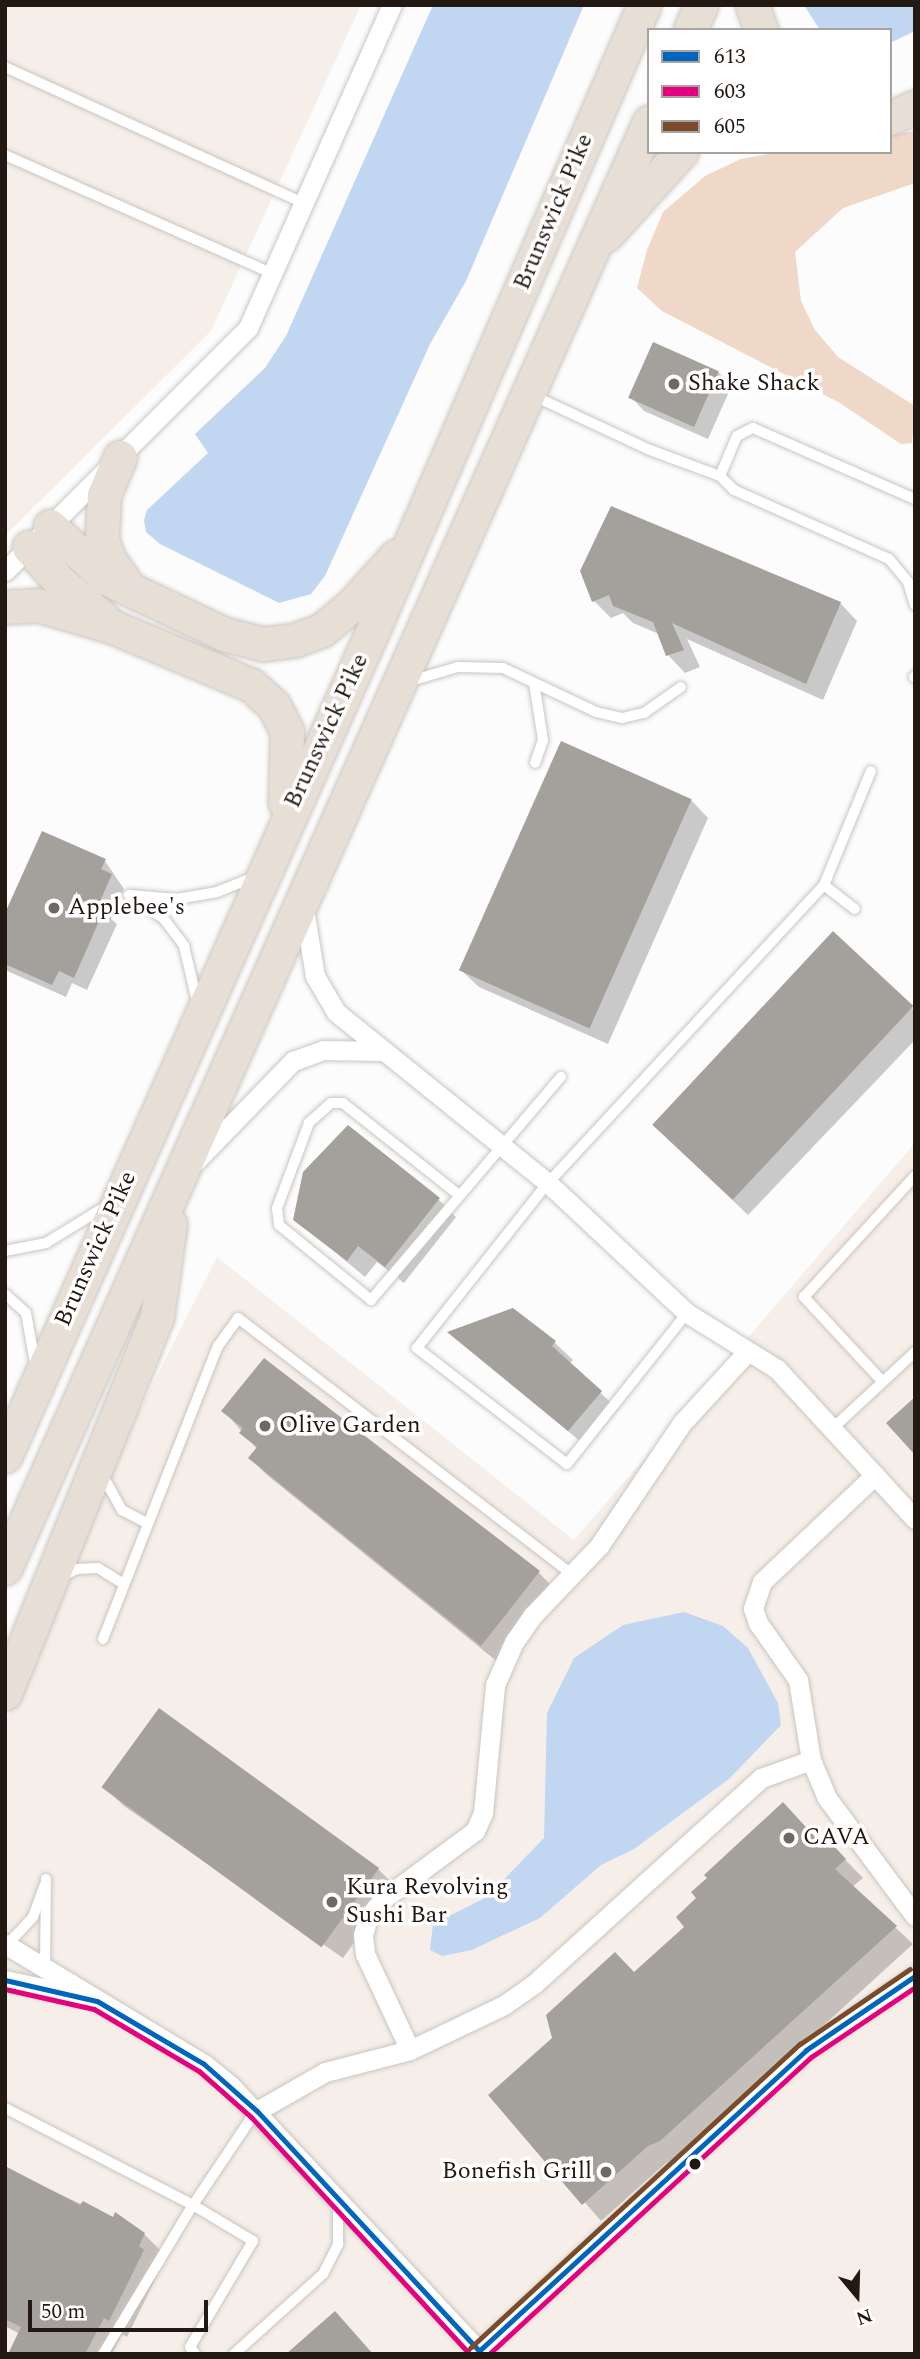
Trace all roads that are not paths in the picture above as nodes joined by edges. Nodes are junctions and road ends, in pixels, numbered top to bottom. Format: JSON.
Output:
{"nodes":[{"id":1,"x":391,"y":5,"type":"edge"},
{"id":2,"x":644,"y":5,"type":"edge"},
{"id":3,"x":701,"y":5,"type":"edge"},
{"id":4,"x":752,"y":5,"type":"edge"},
{"id":5,"x":691,"y":28,"type":"edge"},
{"id":6,"x":760,"y":28,"type":"edge"},
{"id":7,"x":5,"y":68,"type":"edge"},
{"id":8,"x":915,"y":99,"type":"edge"},
{"id":9,"x":892,"y":102,"type":"edge"},
{"id":10,"x":915,"y":107,"type":"edge"},
{"id":11,"x":892,"y":117,"type":"edge"},
{"id":12,"x":647,"y":126,"type":"edge"},
{"id":13,"x":679,"y":154,"type":"edge"},
{"id":14,"x":5,"y":155,"type":"edge"},
{"id":15,"x":304,"y":204,"type":"junction"},
{"id":16,"x":589,"y":252,"type":"junction"},
{"id":17,"x":273,"y":274,"type":"junction"},
{"id":18,"x":526,"y":393,"type":"junction"},
{"id":19,"x":120,"y":457,"type":"junction"},
{"id":20,"x":719,"y":476,"type":"junction"},
{"id":21,"x":915,"y":499,"type":"edge"},
{"id":22,"x":40,"y":536,"type":"junction"},
{"id":23,"x":414,"y":536,"type":"junction"},
{"id":24,"x":5,"y":571,"type":"edge"},
{"id":25,"x":911,"y":579,"type":"edge"},
{"id":26,"x":131,"y":592,"type":"junction"},
{"id":27,"x":915,"y":605,"type":"edge"},
{"id":28,"x":5,"y":607,"type":"edge"},
{"id":29,"x":113,"y":626,"type":"junction"},
{"id":30,"x":534,"y":683,"type":"junction"},
{"id":31,"x":396,"y":685,"type":"junction"},
{"id":32,"x":681,"y":687,"type":"dead end"},
{"id":33,"x":535,"y":763,"type":"dead end"},
{"id":34,"x":871,"y":771,"type":"dead end"},
{"id":35,"x":276,"y":840,"type":"junction"},
{"id":36,"x":261,"y":874,"type":"junction"},
{"id":37,"x":824,"y":885,"type":"junction"},
{"id":38,"x":302,"y":898,"type":"junction"},
{"id":39,"x":855,"y":909,"type":"dead end"},
{"id":40,"x":199,"y":1012,"type":"junction"},
{"id":41,"x":383,"y":1051,"type":"junction"},
{"id":42,"x":561,"y":1077,"type":"dead end"},
{"id":43,"x":501,"y":1143,"type":"junction"},
{"id":44,"x":915,"y":1176,"type":"edge"},
{"id":45,"x":548,"y":1182,"type":"junction"},
{"id":46,"x":176,"y":1183,"type":"junction"},
{"id":47,"x":458,"y":1195,"type":"junction"},
{"id":48,"x":118,"y":1198,"type":"junction"},
{"id":49,"x":5,"y":1251,"type":"edge"},
{"id":50,"x":5,"y":1294,"type":"edge"},
{"id":51,"x":687,"y":1313,"type":"junction"},
{"id":52,"x":747,"y":1352,"type":"junction"},
{"id":53,"x":915,"y":1352,"type":"edge"},
{"id":54,"x":882,"y":1381,"type":"junction"},
{"id":55,"x":38,"y":1382,"type":"junction"},
{"id":56,"x":833,"y":1428,"type":"junction"},
{"id":57,"x":101,"y":1455,"type":"junction"},
{"id":58,"x":5,"y":1456,"type":"edge"},
{"id":59,"x":876,"y":1475,"type":"junction"},
{"id":60,"x":915,"y":1519,"type":"edge"},
{"id":61,"x":145,"y":1522,"type":"junction"},
{"id":62,"x":5,"y":1568,"type":"edge"},
{"id":63,"x":573,"y":1575,"type":"junction"},
{"id":64,"x":122,"y":1583,"type":"junction"},
{"id":65,"x":46,"y":1592,"type":"junction"},
{"id":66,"x":103,"y":1639,"type":"dead end"},
{"id":67,"x":5,"y":1693,"type":"edge"},
{"id":68,"x":811,"y":1760,"type":"junction"},
{"id":69,"x":915,"y":1916,"type":"edge"},
{"id":70,"x":6,"y":1945,"type":"edge"},
{"id":71,"x":46,"y":1968,"type":"junction"},
{"id":72,"x":915,"y":1976,"type":"edge"},
{"id":73,"x":5,"y":1980,"type":"edge"},
{"id":74,"x":97,"y":2001,"type":"junction"},
{"id":75,"x":410,"y":2050,"type":"junction"},
{"id":76,"x":5,"y":2108,"type":"edge"},
{"id":77,"x":257,"y":2111,"type":"junction"},
{"id":78,"x":337,"y":2199,"type":"junction"},
{"id":79,"x":193,"y":2205,"type":"junction"},
{"id":80,"x":477,"y":2353,"type":"edge"},
{"id":81,"x":103,"y":2354,"type":"edge"},
{"id":82,"x":195,"y":2354,"type":"edge"},
{"id":83,"x":234,"y":2354,"type":"edge"}],
"edges":[{"from":1,"to":15,"type":"street"},
{"from":2,"to":23,"type":"highway","name":"Brunswick Pike"},
{"from":3,"to":5,"type":"highway"},
{"from":4,"to":6,"type":"highway"},
{"from":7,"to":15,"type":"lane"},
{"from":8,"to":9,"type":"highway"},
{"from":10,"to":11,"type":"highway"},
{"from":12,"to":16,"type":"highway","name":"Brunswick Pike"},
{"from":13,"to":16,"type":"highway"},
{"from":14,"to":17,"type":"lane"},
{"from":15,"to":17,"type":"street"},
{"from":16,"to":18,"type":"highway","name":"Brunswick Pike"},
{"from":17,"to":19,"type":"street"},
{"from":18,"to":20,"type":"lane"},
{"from":18,"to":31,"type":"highway","name":"Brunswick Pike"},
{"from":19,"to":22,"type":"street"},
{"from":19,"to":26,"type":"highway"},
{"from":20,"to":21,"type":"lane"},
{"from":20,"to":25,"type":"lane"},
{"from":22,"to":24,"type":"street"},
{"from":22,"to":26,"type":"highway"},
{"from":22,"to":29,"type":"highway"},
{"from":23,"to":26,"type":"highway"},
{"from":23,"to":35,"type":"highway","name":"Brunswick Pike"},
{"from":25,"to":27,"type":"lane"},
{"from":28,"to":29,"type":"highway"},
{"from":29,"to":35,"type":"highway"},
{"from":30,"to":31,"type":"lane"},
{"from":30,"to":32,"type":"lane"},
{"from":30,"to":33,"type":"lane"},
{"from":31,"to":38,"type":"highway","name":"Brunswick Pike"},
{"from":34,"to":37,"type":"lane"},
{"from":35,"to":36,"type":"highway","name":"Brunswick Pike"},
{"from":36,"to":40,"type":"highway","name":"Brunswick Pike"},
{"from":36,"to":40,"type":"lane"},
{"from":37,"to":39,"type":"lane"},
{"from":37,"to":45,"type":"lane"},
{"from":38,"to":41,"type":"street"},
{"from":38,"to":46,"type":"highway","name":"Brunswick Pike"},
{"from":40,"to":48,"type":"highway","name":"Brunswick Pike"},
{"from":41,"to":43,"type":"street"},
{"from":41,"to":46,"type":"street"},
{"from":42,"to":43,"type":"lane"},
{"from":43,"to":45,"type":"street"},
{"from":43,"to":47,"type":"lane"},
{"from":44,"to":54,"type":"lane"},
{"from":45,"to":51,"type":"street"},
{"from":45,"to":51,"type":"lane"},
{"from":46,"to":57,"type":"highway"},
{"from":46,"to":62,"type":"highway","name":"Brunswick Pike"},
{"from":47,"to":47,"type":"lane"},
{"from":48,"to":49,"type":"lane"},
{"from":48,"to":55,"type":"highway","name":"Brunswick Pike"},
{"from":50,"to":55,"type":"lane"},
{"from":51,"to":52,"type":"street"},
{"from":52,"to":56,"type":"street"},
{"from":52,"to":63,"type":"street"},
{"from":53,"to":54,"type":"lane"},
{"from":54,"to":56,"type":"lane"},
{"from":55,"to":58,"type":"highway","name":"Brunswick Pike"},
{"from":56,"to":59,"type":"street"},
{"from":57,"to":61,"type":"lane"},
{"from":57,"to":65,"type":"highway"},
{"from":59,"to":60,"type":"street"},
{"from":59,"to":68,"type":"street"},
{"from":61,"to":63,"type":"lane"},
{"from":61,"to":64,"type":"lane"},
{"from":63,"to":75,"type":"street"},
{"from":64,"to":65,"type":"lane"},
{"from":64,"to":66,"type":"lane"},
{"from":65,"to":67,"type":"highway"},
{"from":68,"to":69,"type":"street"},
{"from":68,"to":75,"type":"street"},
{"from":70,"to":71,"type":"street"},
{"from":70,"to":71,"type":"lane"},
{"from":71,"to":74,"type":"street"},
{"from":72,"to":80,"type":"street"},
{"from":73,"to":74,"type":"street"},
{"from":74,"to":77,"type":"street"},
{"from":75,"to":77,"type":"street"},
{"from":76,"to":79,"type":"lane"},
{"from":77,"to":78,"type":"street"},
{"from":77,"to":79,"type":"lane"},
{"from":78,"to":80,"type":"street"},
{"from":78,"to":83,"type":"lane"},
{"from":79,"to":81,"type":"lane"},
{"from":79,"to":82,"type":"lane"}]}
